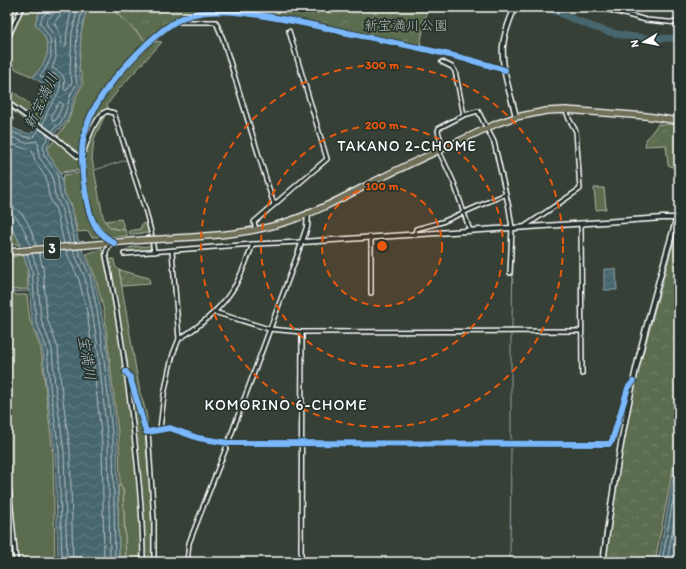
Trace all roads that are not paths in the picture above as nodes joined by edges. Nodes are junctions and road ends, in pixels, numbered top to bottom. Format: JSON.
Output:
{"nodes":[{"id":1,"x":12,"y":7,"type":"edge"},
{"id":2,"x":22,"y":7,"type":"edge"},
{"id":3,"x":599,"y":7,"type":"edge"},
{"id":4,"x":514,"y":9,"type":"edge"},
{"id":5,"x":7,"y":13,"type":"edge"},
{"id":6,"x":247,"y":13,"type":"joint"},
{"id":7,"x":11,"y":14,"type":"junction"},
{"id":8,"x":176,"y":22,"type":"junction"},
{"id":9,"x":679,"y":23,"type":"edge"},
{"id":10,"x":289,"y":31,"type":"dead end"},
{"id":11,"x":7,"y":40,"type":"edge"},
{"id":12,"x":152,"y":40,"type":"joint"},
{"id":13,"x":442,"y":62,"type":"dead end"},
{"id":14,"x":505,"y":70,"type":"junction"},
{"id":15,"x":7,"y":102,"type":"edge"},
{"id":16,"x":566,"y":110,"type":"junction"},
{"id":17,"x":464,"y":115,"type":"junction"},
{"id":18,"x":516,"y":117,"type":"junction"},
{"id":19,"x":679,"y":121,"type":"edge"},
{"id":20,"x":487,"y":128,"type":"junction"},
{"id":21,"x":441,"y":150,"type":"junction"},
{"id":22,"x":82,"y":159,"type":"junction"},
{"id":23,"x":506,"y":194,"type":"junction"},
{"id":24,"x":274,"y":205,"type":"junction"},
{"id":25,"x":679,"y":210,"type":"edge"},
{"id":26,"x":465,"y":213,"type":"junction"},
{"id":27,"x":308,"y":214,"type":"junction"},
{"id":28,"x":677,"y":218,"type":"junction"},
{"id":29,"x":581,"y":223,"type":"junction"},
{"id":30,"x":524,"y":227,"type":"junction"},
{"id":31,"x":512,"y":228,"type":"junction"},
{"id":32,"x":256,"y":230,"type":"junction"},
{"id":33,"x":470,"y":231,"type":"junction"},
{"id":34,"x":415,"y":234,"type":"junction"},
{"id":35,"x":371,"y":237,"type":"junction"},
{"id":36,"x":302,"y":242,"type":"junction"},
{"id":37,"x":112,"y":243,"type":"junction"},
{"id":38,"x":253,"y":244,"type":"junction"},
{"id":39,"x":172,"y":251,"type":"junction"},
{"id":40,"x":7,"y":252,"type":"edge"},
{"id":41,"x":154,"y":252,"type":"junction"},
{"id":42,"x":124,"y":254,"type":"dead end"},
{"id":43,"x":510,"y":273,"type":"dead end"},
{"id":44,"x":372,"y":293,"type":"dead end"},
{"id":45,"x":214,"y":312,"type":"junction"},
{"id":46,"x":269,"y":329,"type":"junction"},
{"id":47,"x":581,"y":331,"type":"junction"},
{"id":48,"x":302,"y":332,"type":"junction"},
{"id":49,"x":179,"y":338,"type":"junction"},
{"id":50,"x":126,"y":372,"type":"junction"},
{"id":51,"x":582,"y":374,"type":"dead end"},
{"id":52,"x":633,"y":382,"type":"junction"},
{"id":53,"x":160,"y":429,"type":"junction"},
{"id":54,"x":148,"y":432,"type":"junction"},
{"id":55,"x":228,"y":443,"type":"junction"},
{"id":56,"x":302,"y":444,"type":"junction"},
{"id":57,"x":7,"y":466,"type":"edge"},
{"id":58,"x":12,"y":513,"type":"junction"},
{"id":59,"x":7,"y":557,"type":"edge"},
{"id":60,"x":16,"y":562,"type":"edge"},
{"id":61,"x":143,"y":562,"type":"edge"},
{"id":62,"x":154,"y":562,"type":"edge"},
{"id":63,"x":187,"y":562,"type":"edge"},
{"id":64,"x":301,"y":562,"type":"edge"},
{"id":65,"x":602,"y":562,"type":"edge"}],
"edges":[{"from":1,"to":7,"type":"street"},
{"from":2,"to":11,"type":"street"},
{"from":3,"to":9,"type":"street"},
{"from":4,"to":14,"type":"street"},
{"from":5,"to":7,"type":"street"},
{"from":6,"to":8,"type":"street"},
{"from":6,"to":14,"type":"street"},
{"from":7,"to":11,"type":"street"},
{"from":8,"to":12,"type":"street"},
{"from":8,"to":24,"type":"street"},
{"from":10,"to":24,"type":"street"},
{"from":12,"to":22,"type":"street"},
{"from":13,"to":17,"type":"street"},
{"from":14,"to":18,"type":"street"},
{"from":15,"to":22,"type":"street"},
{"from":16,"to":18,"type":"highway","number":"3"},
{"from":16,"to":19,"type":"highway","number":"3"},
{"from":16,"to":30,"type":"street"},
{"from":17,"to":20,"type":"street"},
{"from":17,"to":21,"type":"street"},
{"from":18,"to":20,"type":"highway","number":"3"},
{"from":20,"to":21,"type":"highway","number":"3"},
{"from":20,"to":23,"type":"street"},
{"from":21,"to":26,"type":"street"},
{"from":21,"to":27,"type":"highway","number":"3"},
{"from":22,"to":37,"type":"street"},
{"from":22,"to":41,"type":"street"},
{"from":23,"to":26,"type":"street"},
{"from":23,"to":31,"type":"street"},
{"from":24,"to":32,"type":"street"},
{"from":25,"to":28,"type":"street"},
{"from":26,"to":33,"type":"street"},
{"from":26,"to":34,"type":"street"},
{"from":27,"to":32,"type":"highway","number":"3"},
{"from":27,"to":36,"type":"street"},
{"from":28,"to":29,"type":"street"},
{"from":28,"to":52,"type":"street"},
{"from":29,"to":30,"type":"street"},
{"from":29,"to":47,"type":"street"},
{"from":30,"to":31,"type":"street"},
{"from":31,"to":33,"type":"street"},
{"from":31,"to":43,"type":"street"},
{"from":32,"to":37,"type":"highway","number":"3","bridge":true},
{"from":33,"to":34,"type":"street"},
{"from":34,"to":35,"type":"street"},
{"from":35,"to":36,"type":"street"},
{"from":35,"to":44,"type":"street"},
{"from":36,"to":38,"type":"street"},
{"from":36,"to":46,"type":"street"},
{"from":37,"to":40,"type":"highway","number":"3"},
{"from":37,"to":50,"type":"street"},
{"from":38,"to":39,"type":"street"},
{"from":38,"to":45,"type":"street"},
{"from":39,"to":41,"type":"street"},
{"from":39,"to":49,"type":"street"},
{"from":41,"to":42,"type":"street"},
{"from":45,"to":46,"type":"street"},
{"from":45,"to":49,"type":"street"},
{"from":46,"to":48,"type":"street"},
{"from":46,"to":55,"type":"street"},
{"from":47,"to":48,"type":"street"},
{"from":47,"to":51,"type":"street"},
{"from":48,"to":56,"type":"street"},
{"from":49,"to":53,"type":"street"},
{"from":50,"to":54,"type":"street"},
{"from":50,"to":61,"type":"street"},
{"from":52,"to":56,"type":"street"},
{"from":52,"to":65,"type":"street"},
{"from":53,"to":54,"type":"street"},
{"from":53,"to":55,"type":"street"},
{"from":54,"to":62,"type":"street"},
{"from":55,"to":56,"type":"street"},
{"from":55,"to":63,"type":"street"},
{"from":56,"to":64,"type":"street"},
{"from":57,"to":58,"type":"street"},
{"from":58,"to":59,"type":"street"},
{"from":58,"to":60,"type":"street"}]}
